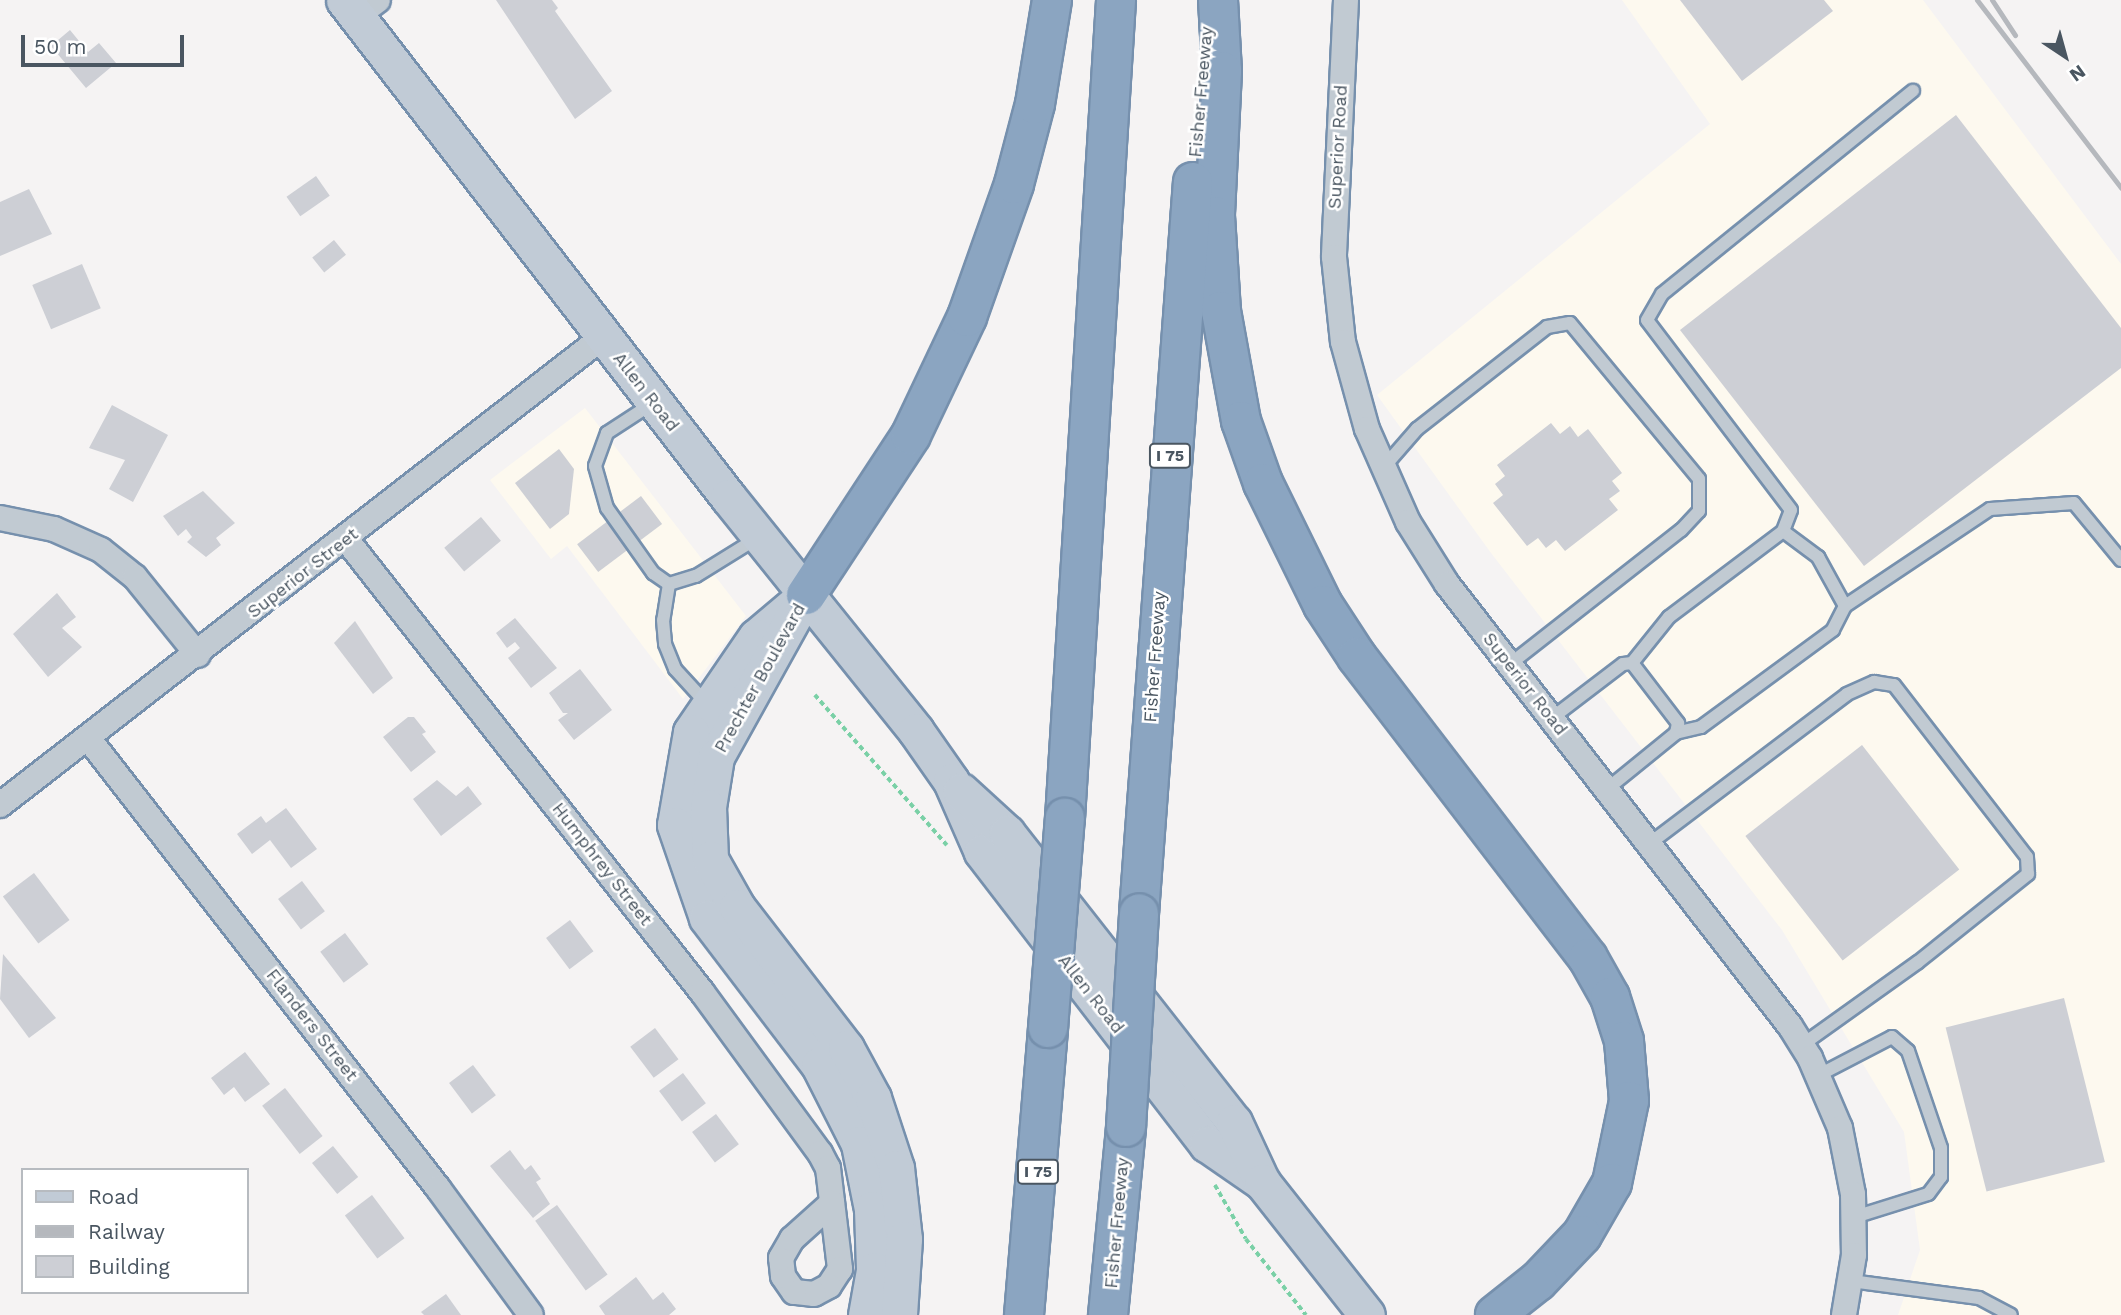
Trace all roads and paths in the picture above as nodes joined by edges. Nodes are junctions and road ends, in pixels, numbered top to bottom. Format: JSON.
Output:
{"nodes":[{"id":1,"x":1052,"y":0,"type":"edge"},
{"id":2,"x":1116,"y":0,"type":"edge"},
{"id":3,"x":1208,"y":0,"type":"edge"},
{"id":4,"x":1218,"y":0,"type":"edge"},
{"id":5,"x":1346,"y":0,"type":"edge"},
{"id":6,"x":360,"y":5,"type":"edge"},
{"id":7,"x":1913,"y":91,"type":"dead end"},
{"id":8,"x":603,"y":337,"type":"junction"},
{"id":9,"x":654,"y":402,"type":"junction"},
{"id":10,"x":1382,"y":468,"type":"junction"},
{"id":11,"x":0,"y":518,"type":"edge"},
{"id":12,"x":1783,"y":531,"type":"junction"},
{"id":13,"x":759,"y":537,"type":"junction"},
{"id":14,"x":346,"y":538,"type":"junction"},
{"id":15,"x":2121,"y":560,"type":"edge"},
{"id":16,"x":669,"y":584,"type":"junction"},
{"id":17,"x":806,"y":595,"type":"junction"},
{"id":18,"x":1845,"y":606,"type":"junction"},
{"id":19,"x":198,"y":655,"type":"junction"},
{"id":20,"x":1632,"y":663,"type":"junction"},
{"id":21,"x":1510,"y":664,"type":"junction"},
{"id":22,"x":709,"y":706,"type":"junction"},
{"id":23,"x":1552,"y":718,"type":"junction"},
{"id":24,"x":1676,"y":733,"type":"junction"},
{"id":25,"x":88,"y":738,"type":"junction"},
{"id":26,"x":1607,"y":789,"type":"junction"},
{"id":27,"x":0,"y":805,"type":"edge"},
{"id":28,"x":1649,"y":844,"type":"junction"},
{"id":29,"x":1802,"y":1045,"type":"junction"},
{"id":30,"x":1819,"y":1075,"type":"junction"},
{"id":31,"x":832,"y":1203,"type":"dead end"},
{"id":32,"x":1854,"y":1217,"type":"junction"},
{"id":33,"x":1851,"y":1281,"type":"junction"},
{"id":34,"x":531,"y":1315,"type":"edge"},
{"id":35,"x":866,"y":1315,"type":"edge"},
{"id":36,"x":898,"y":1315,"type":"edge"},
{"id":37,"x":1024,"y":1315,"type":"edge"},
{"id":38,"x":1108,"y":1315,"type":"edge"},
{"id":39,"x":1367,"y":1315,"type":"edge"},
{"id":40,"x":1495,"y":1315,"type":"edge"},
{"id":41,"x":1844,"y":1315,"type":"edge"},
{"id":42,"x":2011,"y":1315,"type":"edge"}],
"edges":[{"from":1,"to":17,"type":"highway"},
{"from":2,"to":37,"type":"highway","number":"I 75","bridge":true},
{"from":3,"to":38,"type":"highway","name":"Fisher Freeway","number":"I 75","bridge":true},
{"from":4,"to":40,"type":"highway"},
{"from":5,"to":10,"type":"street","name":"Superior Road"},
{"from":6,"to":8,"type":"main road","name":"Allen Road"},
{"from":7,"to":12,"type":"lane"},
{"from":8,"to":9,"type":"main road","name":"Allen Road"},
{"from":8,"to":14,"type":"street","name":"Superior Street"},
{"from":9,"to":13,"type":"main road","name":"Allen Road"},
{"from":9,"to":16,"type":"lane"},
{"from":10,"to":21,"type":"street","name":"Superior Road"},
{"from":10,"to":21,"type":"lane"},
{"from":11,"to":19,"type":"street"},
{"from":12,"to":18,"type":"lane"},
{"from":12,"to":20,"type":"lane"},
{"from":13,"to":16,"type":"lane"},
{"from":13,"to":17,"type":"main road","name":"Allen Road"},
{"from":14,"to":19,"type":"street","name":"Superior Street"},
{"from":14,"to":31,"type":"street","name":"Humphrey Street"},
{"from":15,"to":18,"type":"lane"},
{"from":16,"to":22,"type":"lane"},
{"from":17,"to":22,"type":"main road","name":"Prechter Boulevard"},
{"from":17,"to":36,"type":"main road","name":"Prechter Boulevard"},
{"from":17,"to":39,"type":"main road","name":"Allen Road"},
{"from":18,"to":24,"type":"lane"},
{"from":19,"to":25,"type":"street","name":"Superior Street"},
{"from":20,"to":23,"type":"lane"},
{"from":20,"to":24,"type":"lane"},
{"from":21,"to":23,"type":"street","name":"Superior Road"},
{"from":22,"to":35,"type":"main road","name":"Prechter Boulevard"},
{"from":23,"to":26,"type":"street","name":"Superior Road"},
{"from":24,"to":26,"type":"lane"},
{"from":25,"to":27,"type":"street","name":"Superior Street"},
{"from":25,"to":34,"type":"street","name":"Flanders Street"},
{"from":26,"to":28,"type":"street","name":"Superior Road"},
{"from":28,"to":29,"type":"street","name":"Superior Road"},
{"from":28,"to":29,"type":"lane"},
{"from":29,"to":30,"type":"street","name":"Superior Road"},
{"from":30,"to":32,"type":"street","name":"Superior Road"},
{"from":30,"to":32,"type":"lane"},
{"from":32,"to":33,"type":"street","name":"Superior Road"},
{"from":33,"to":41,"type":"street","name":"Superior Road"},
{"from":33,"to":42,"type":"lane"}]}
